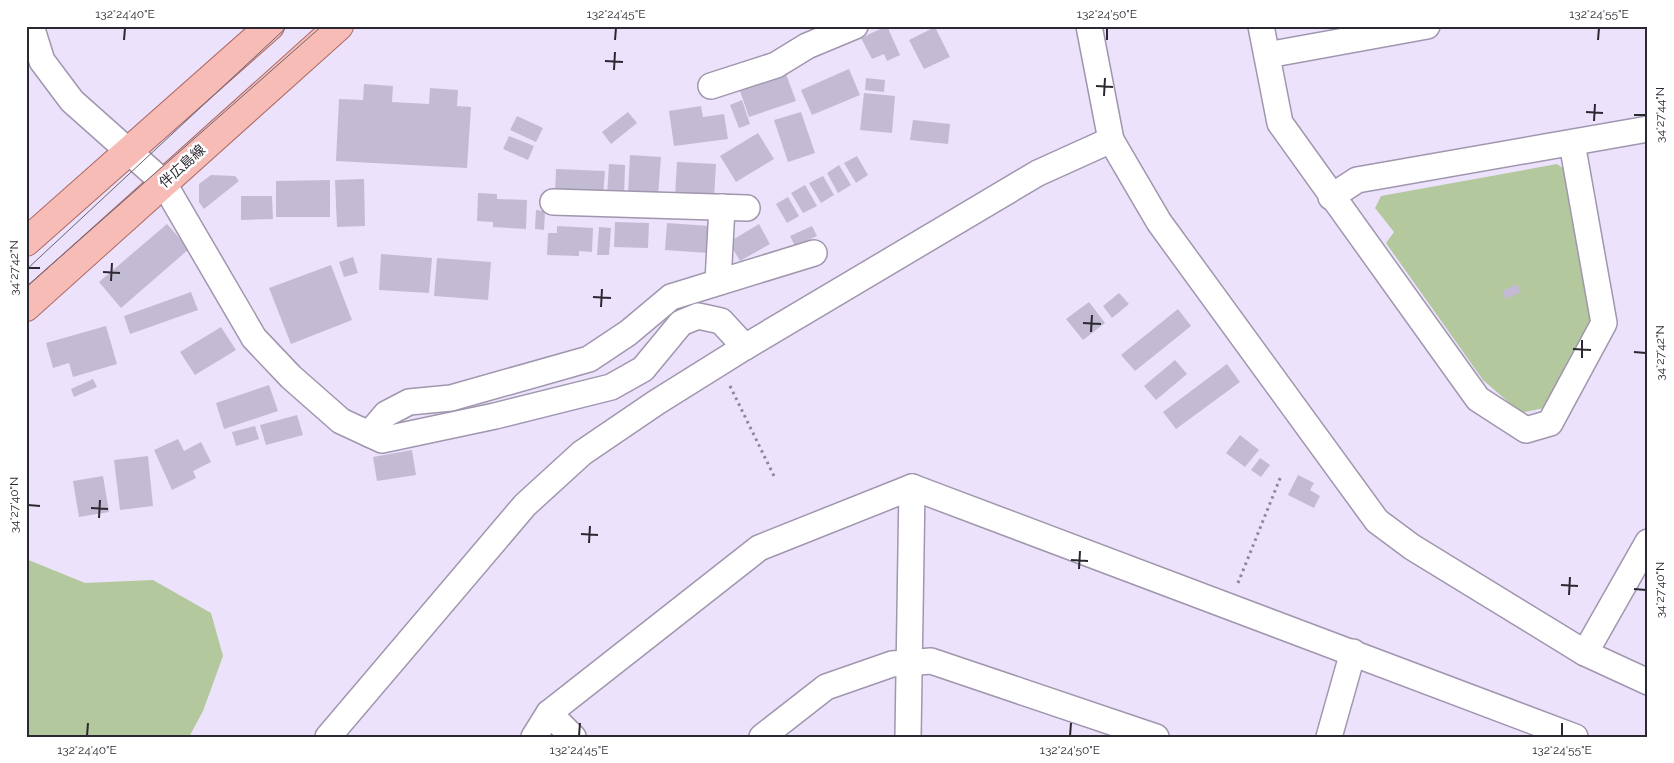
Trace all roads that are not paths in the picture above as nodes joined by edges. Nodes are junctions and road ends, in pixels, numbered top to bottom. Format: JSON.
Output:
{"nodes":[{"id":1,"x":31,"y":26,"type":"edge"},
{"id":2,"x":270,"y":26,"type":"edge"},
{"id":3,"x":339,"y":26,"type":"edge"},
{"id":4,"x":855,"y":26,"type":"edge"},
{"id":5,"x":1089,"y":26,"type":"edge"},
{"id":6,"x":1261,"y":26,"type":"edge"},
{"id":7,"x":1427,"y":26,"type":"edge"},
{"id":8,"x":1267,"y":55,"type":"junction"},
{"id":9,"x":711,"y":86,"type":"dead end"},
{"id":10,"x":1648,"y":129,"type":"edge"},
{"id":11,"x":1112,"y":140,"type":"junction"},
{"id":12,"x":1572,"y":143,"type":"junction"},
{"id":13,"x":128,"y":151,"type":"junction"},
{"id":14,"x":163,"y":182,"type":"junction"},
{"id":15,"x":1331,"y":197,"type":"junction"},
{"id":16,"x":553,"y":202,"type":"dead end"},
{"id":17,"x":722,"y":207,"type":"junction"},
{"id":18,"x":747,"y":208,"type":"dead end"},
{"id":19,"x":26,"y":242,"type":"edge"},
{"id":20,"x":814,"y":253,"type":"dead end"},
{"id":21,"x":718,"y":282,"type":"junction"},
{"id":22,"x":26,"y":307,"type":"edge"},
{"id":23,"x":745,"y":348,"type":"junction"},
{"id":24,"x":369,"y":434,"type":"junction"},
{"id":25,"x":912,"y":487,"type":"junction"},
{"id":26,"x":1648,"y":542,"type":"edge"},
{"id":27,"x":1353,"y":652,"type":"junction"},
{"id":28,"x":1585,"y":653,"type":"junction"},
{"id":29,"x":909,"y":661,"type":"junction"},
{"id":30,"x":1648,"y":682,"type":"edge"},
{"id":31,"x":549,"y":713,"type":"junction"},
{"id":32,"x":328,"y":737,"type":"edge"},
{"id":33,"x":534,"y":737,"type":"edge"},
{"id":34,"x":573,"y":737,"type":"edge"},
{"id":35,"x":762,"y":737,"type":"edge"},
{"id":36,"x":908,"y":737,"type":"edge"},
{"id":37,"x":1156,"y":737,"type":"edge"},
{"id":38,"x":1329,"y":737,"type":"edge"},
{"id":39,"x":1575,"y":737,"type":"edge"}],
"edges":[{"from":1,"to":13,"type":"street"},
{"from":2,"to":13,"type":"main road"},
{"from":3,"to":14,"type":"main road","name":"伴広島線"},
{"from":4,"to":9,"type":"street"},
{"from":5,"to":11,"type":"street"},
{"from":6,"to":8,"type":"street"},
{"from":7,"to":8,"type":"street"},
{"from":8,"to":15,"type":"street"},
{"from":10,"to":12,"type":"street"},
{"from":11,"to":23,"type":"street"},
{"from":11,"to":28,"type":"street"},
{"from":12,"to":15,"type":"street"},
{"from":12,"to":15,"type":"street"},
{"from":13,"to":14,"type":"street"},
{"from":13,"to":19,"type":"main road"},
{"from":14,"to":22,"type":"main road","name":"伴広島線"},
{"from":14,"to":24,"type":"street"},
{"from":16,"to":17,"type":"street"},
{"from":17,"to":18,"type":"street"},
{"from":17,"to":21,"type":"street"},
{"from":20,"to":21,"type":"street"},
{"from":21,"to":24,"type":"street"},
{"from":23,"to":24,"type":"street"},
{"from":23,"to":32,"type":"street"},
{"from":25,"to":27,"type":"street"},
{"from":25,"to":29,"type":"street"},
{"from":25,"to":31,"type":"street"},
{"from":26,"to":28,"type":"street"},
{"from":27,"to":38,"type":"street"},
{"from":27,"to":39,"type":"street"},
{"from":28,"to":30,"type":"street"},
{"from":29,"to":35,"type":"street"},
{"from":29,"to":36,"type":"street"},
{"from":29,"to":37,"type":"street"},
{"from":31,"to":33,"type":"street"},
{"from":31,"to":34,"type":"street"}]}
